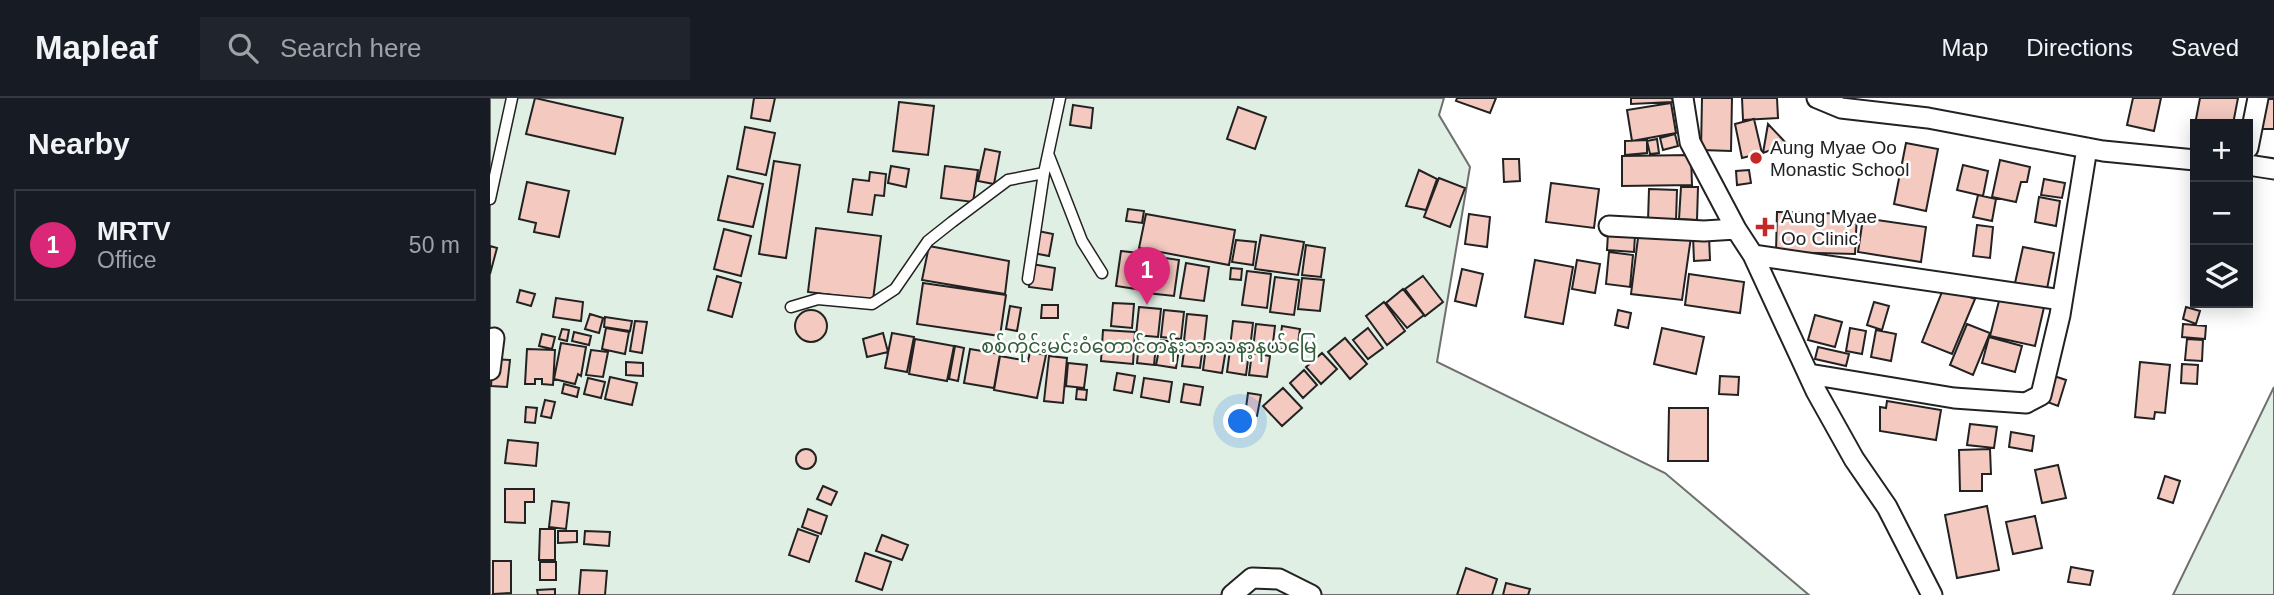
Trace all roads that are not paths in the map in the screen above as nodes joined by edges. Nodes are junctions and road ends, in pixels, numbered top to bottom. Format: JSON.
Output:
{"nodes":[{"id":1,"x":512,"y":98,"type":"edge"},
{"id":2,"x":1060,"y":98,"type":"edge"},
{"id":3,"x":1683,"y":98,"type":"edge"},
{"id":4,"x":1817,"y":98,"type":"edge"},
{"id":5,"x":2258,"y":98,"type":"edge"},
{"id":6,"x":1875,"y":104,"type":"edge"},
{"id":7,"x":2253,"y":123,"type":"edge"},
{"id":8,"x":2087,"y":148,"type":"junction"},
{"id":9,"x":1049,"y":155,"type":"junction"},
{"id":10,"x":2190,"y":159,"type":"edge"},
{"id":11,"x":2253,"y":166,"type":"edge"},
{"id":12,"x":2274,"y":169,"type":"edge"},
{"id":13,"x":1044,"y":173,"type":"junction"},
{"id":14,"x":490,"y":199,"type":"edge"},
{"id":15,"x":1609,"y":226,"type":"dead end"},
{"id":16,"x":1736,"y":229,"type":"junction"},
{"id":17,"x":1753,"y":255,"type":"junction"},
{"id":18,"x":1102,"y":273,"type":"dead end"},
{"id":19,"x":1028,"y":279,"type":"dead end"},
{"id":20,"x":2062,"y":300,"type":"junction"},
{"id":21,"x":791,"y":307,"type":"dead end"},
{"id":22,"x":494,"y":338,"type":"dead end"},
{"id":23,"x":490,"y":370,"type":"edge"},
{"id":24,"x":1809,"y":374,"type":"junction"},
{"id":25,"x":1232,"y":595,"type":"edge"},
{"id":26,"x":1311,"y":595,"type":"edge"},
{"id":27,"x":1932,"y":595,"type":"edge"}],
"edges":[{"from":1,"to":14,"type":"lane"},
{"from":2,"to":9,"type":"lane"},
{"from":3,"to":16,"type":"street"},
{"from":4,"to":6,"type":"street"},
{"from":5,"to":7,"type":"street"},
{"from":6,"to":8,"type":"street"},
{"from":8,"to":10,"type":"street"},
{"from":8,"to":20,"type":"street"},
{"from":9,"to":13,"type":"lane"},
{"from":9,"to":18,"type":"lane"},
{"from":11,"to":12,"type":"street"},
{"from":13,"to":19,"type":"lane"},
{"from":13,"to":21,"type":"lane"},
{"from":15,"to":16,"type":"street"},
{"from":16,"to":17,"type":"street"},
{"from":17,"to":20,"type":"street"},
{"from":17,"to":24,"type":"street"},
{"from":20,"to":24,"type":"street"},
{"from":22,"to":23,"type":"street"},
{"from":24,"to":27,"type":"street"},
{"from":25,"to":26,"type":"street"}]}
